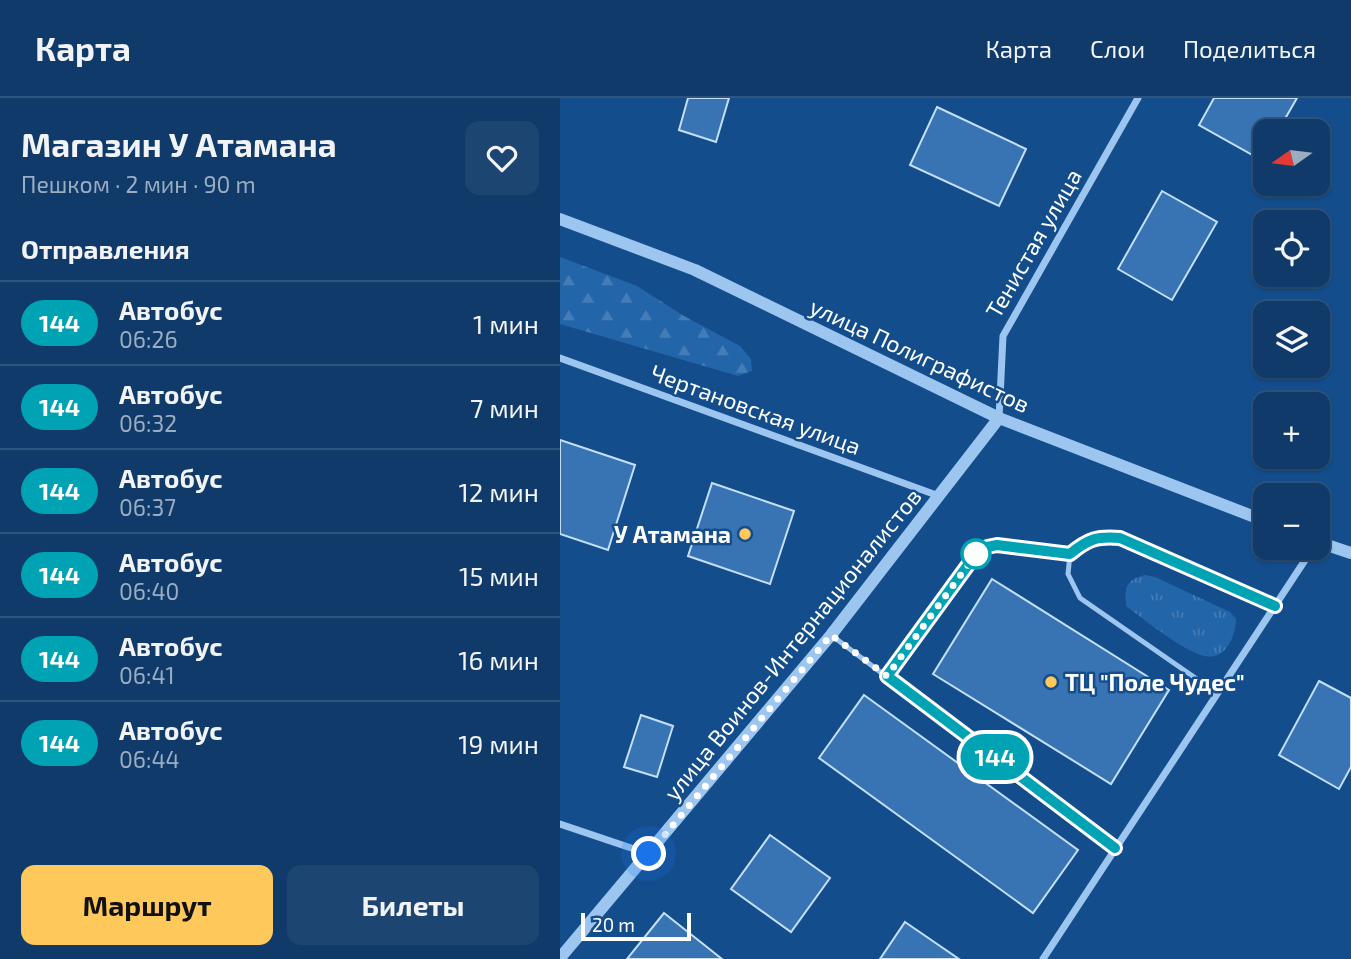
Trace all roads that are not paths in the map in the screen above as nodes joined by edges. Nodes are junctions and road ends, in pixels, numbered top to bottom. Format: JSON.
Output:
{"nodes":[{"id":1,"x":1138,"y":98,"type":"edge"},
{"id":2,"x":560,"y":219,"type":"edge"},
{"id":3,"x":560,"y":358,"type":"edge"},
{"id":4,"x":999,"y":418,"type":"junction"},
{"id":5,"x":939,"y":496,"type":"junction"},
{"id":6,"x":1253,"y":516,"type":"edge"},
{"id":7,"x":1330,"y":546,"type":"edge"},
{"id":8,"x":1351,"y":553,"type":"edge"},
{"id":9,"x":1070,"y":554,"type":"junction"},
{"id":10,"x":1304,"y":560,"type":"edge"},
{"id":11,"x":1275,"y":606,"type":"junction"},
{"id":12,"x":831,"y":635,"type":"junction"},
{"id":13,"x":887,"y":676,"type":"junction"},
{"id":14,"x":1217,"y":693,"type":"junction"},
{"id":15,"x":561,"y":826,"type":"edge"},
{"id":16,"x":1115,"y":848,"type":"junction"},
{"id":17,"x":649,"y":854,"type":"junction"},
{"id":18,"x":560,"y":958,"type":"edge"},
{"id":19,"x":1043,"y":959,"type":"edge"}],
"edges":[{"from":1,"to":4,"type":"street","name":"Тенистая улица"},
{"from":2,"to":4,"type":"street","name":"улица Полиграфистов"},
{"from":3,"to":5,"type":"street","name":"Чертановская улица"},
{"from":4,"to":5,"type":"street","name":"улица Воинов-Интернационалистов"},
{"from":4,"to":6,"type":"street","name":"улица Полиграфистов"},
{"from":5,"to":12,"type":"street","name":"улица Воинов-Интернационалистов"},
{"from":7,"to":8,"type":"street"},
{"from":9,"to":11,"type":"lane"},
{"from":9,"to":13,"type":"lane"},
{"from":9,"to":14,"type":"lane"},
{"from":10,"to":11,"type":"street"},
{"from":11,"to":14,"type":"street"},
{"from":12,"to":13,"type":"lane"},
{"from":12,"to":17,"type":"street","name":"улица Воинов-Интернационалистов"},
{"from":13,"to":16,"type":"lane"},
{"from":14,"to":16,"type":"street"},
{"from":15,"to":17,"type":"street"},
{"from":16,"to":19,"type":"street"},
{"from":17,"to":18,"type":"street","name":"улица Воинов-Интернационалистов"}]}
